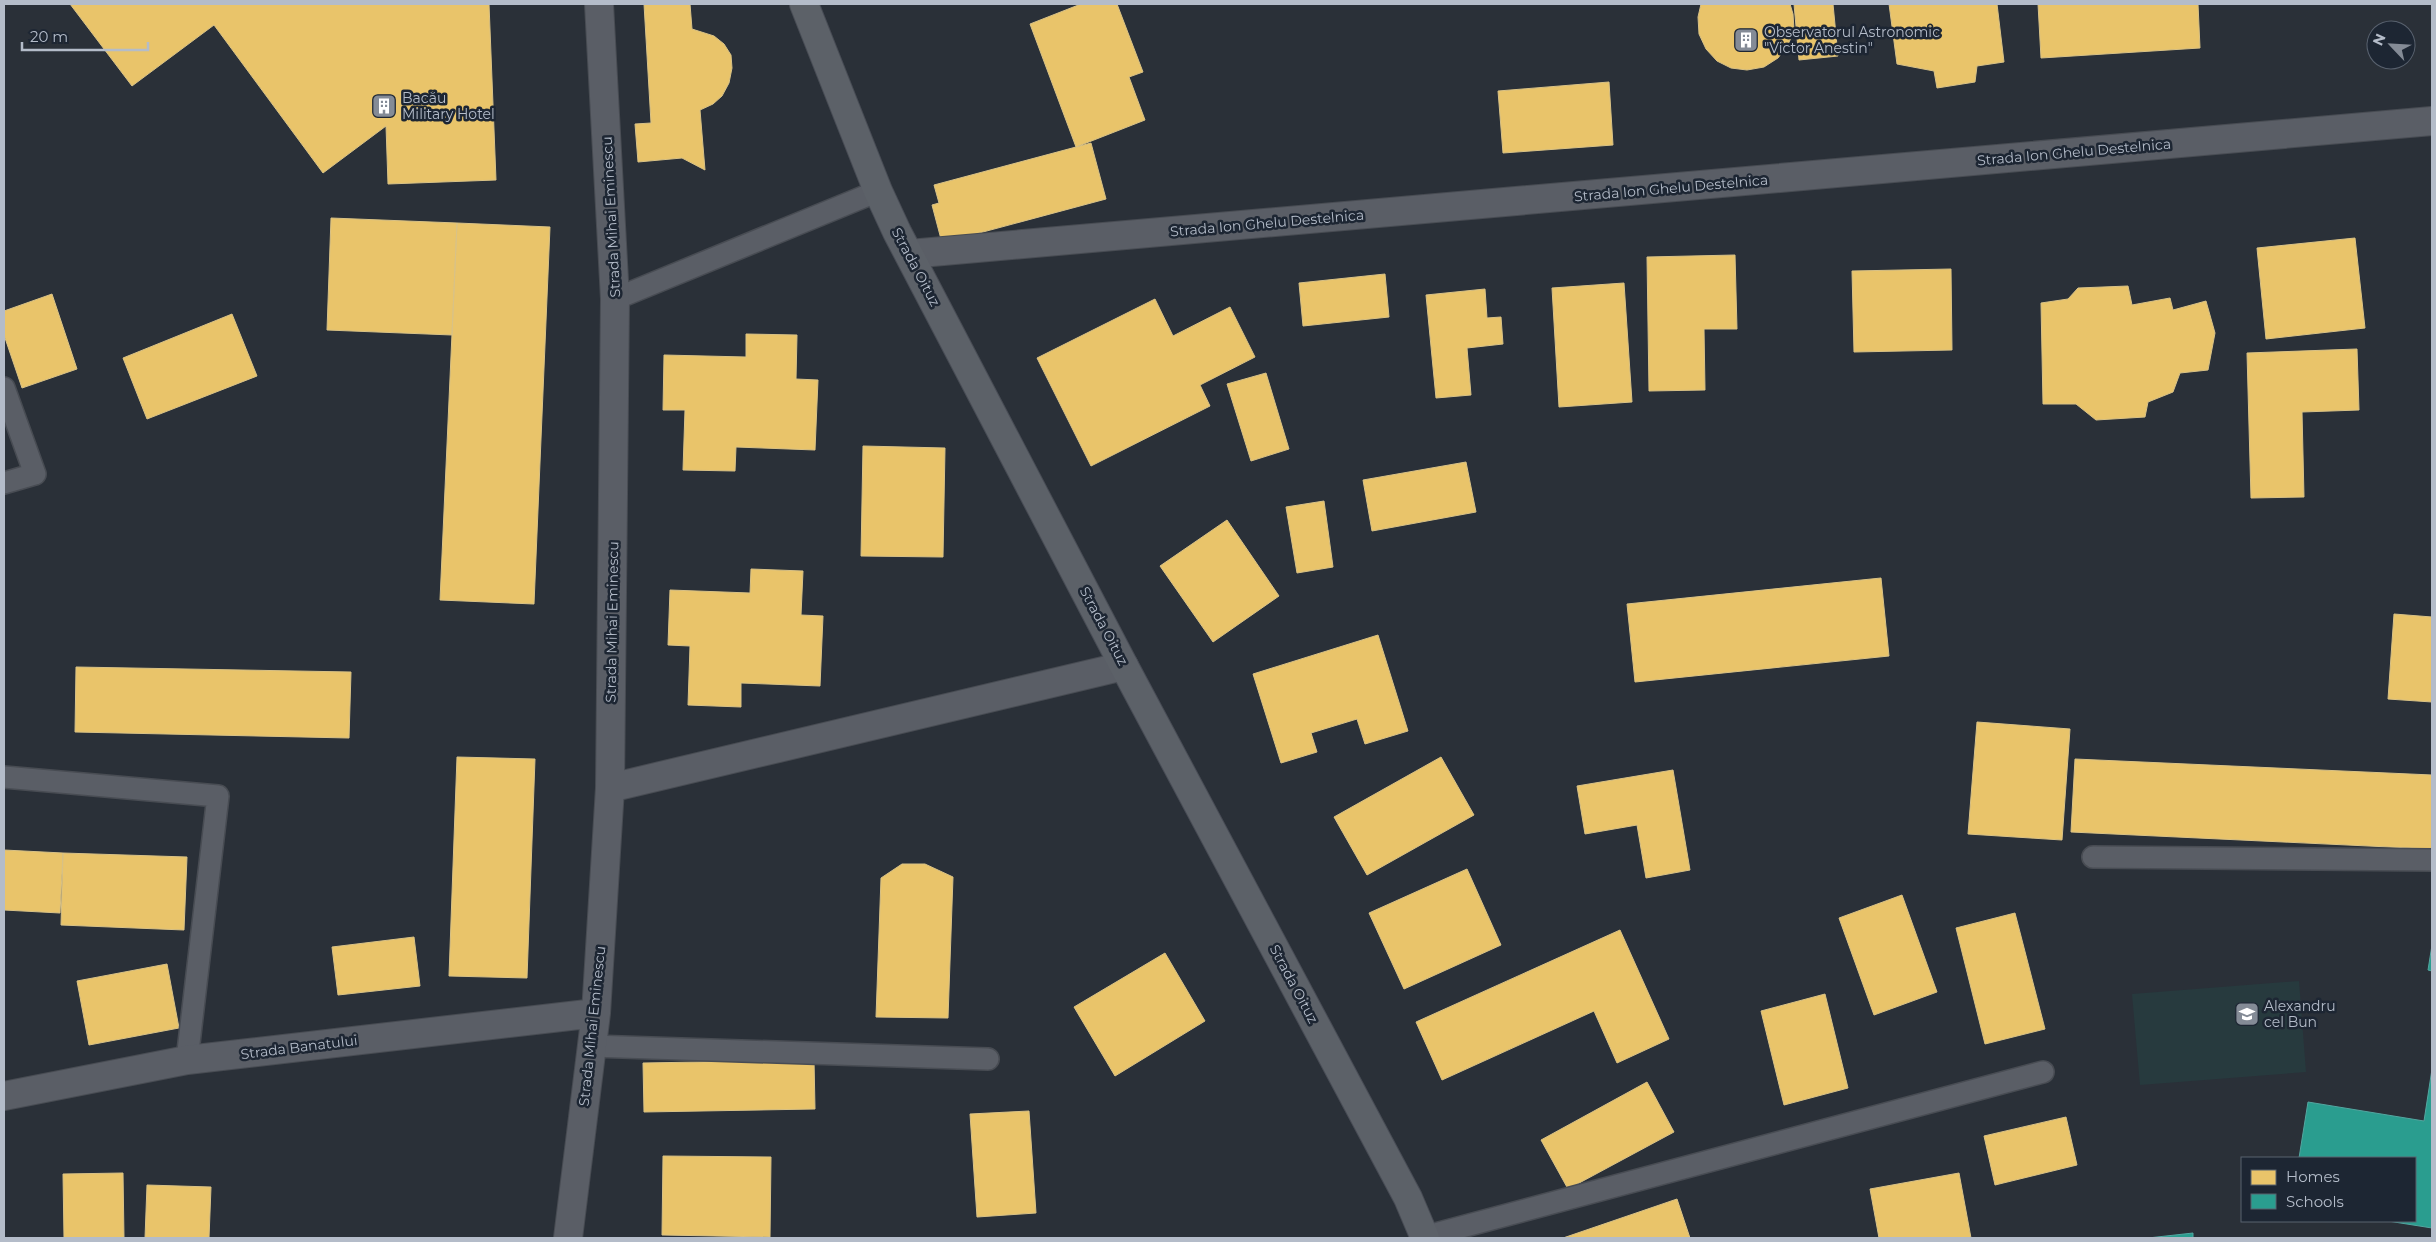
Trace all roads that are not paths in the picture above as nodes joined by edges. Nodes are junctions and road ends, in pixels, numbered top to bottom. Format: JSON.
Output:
{"nodes":[{"id":1,"x":599,"y":4,"type":"edge"},
{"id":2,"x":804,"y":4,"type":"edge"},
{"id":3,"x":2432,"y":121,"type":"edge"},
{"id":4,"x":878,"y":191,"type":"junction"},
{"id":5,"x":909,"y":254,"type":"junction"},
{"id":6,"x":615,"y":299,"type":"junction"},
{"id":7,"x":4,"y":388,"type":"edge"},
{"id":8,"x":4,"y":483,"type":"edge"},
{"id":9,"x":1124,"y":666,"type":"junction"},
{"id":10,"x":4,"y":777,"type":"edge"},
{"id":11,"x":610,"y":788,"type":"junction"},
{"id":12,"x":2093,"y":857,"type":"dead end"},
{"id":13,"x":2432,"y":860,"type":"edge"},
{"id":14,"x":596,"y":1013,"type":"junction"},
{"id":15,"x":592,"y":1046,"type":"junction"},
{"id":16,"x":988,"y":1059,"type":"dead end"},
{"id":17,"x":188,"y":1060,"type":"junction"},
{"id":18,"x":2043,"y":1072,"type":"dead end"},
{"id":19,"x":4,"y":1096,"type":"edge"},
{"id":20,"x":568,"y":1238,"type":"edge"},
{"id":21,"x":1424,"y":1238,"type":"edge"}],
"edges":[{"from":1,"to":6,"type":"street","name":"Strada Mihai Eminescu"},
{"from":2,"to":4,"type":"main road","name":"Strada Oituz"},
{"from":3,"to":5,"type":"street","name":"Strada Ion Ghelu Destelnica"},
{"from":4,"to":5,"type":"main road","name":"Strada Oituz"},
{"from":4,"to":6,"type":"lane"},
{"from":5,"to":9,"type":"main road","name":"Strada Oituz"},
{"from":6,"to":11,"type":"street","name":"Strada Mihai Eminescu"},
{"from":7,"to":8,"type":"lane"},
{"from":9,"to":11,"type":"street"},
{"from":9,"to":21,"type":"main road","name":"Strada Oituz"},
{"from":10,"to":17,"type":"lane"},
{"from":11,"to":14,"type":"street","name":"Strada Mihai Eminescu"},
{"from":12,"to":13,"type":"lane"},
{"from":14,"to":15,"type":"street","name":"Strada Mihai Eminescu"},
{"from":14,"to":17,"type":"street","name":"Strada Banatului"},
{"from":15,"to":16,"type":"lane"},
{"from":15,"to":20,"type":"street","name":"Strada Mihai Eminescu"},
{"from":17,"to":19,"type":"street","name":"Strada Banatului"},
{"from":18,"to":21,"type":"lane"}]}
